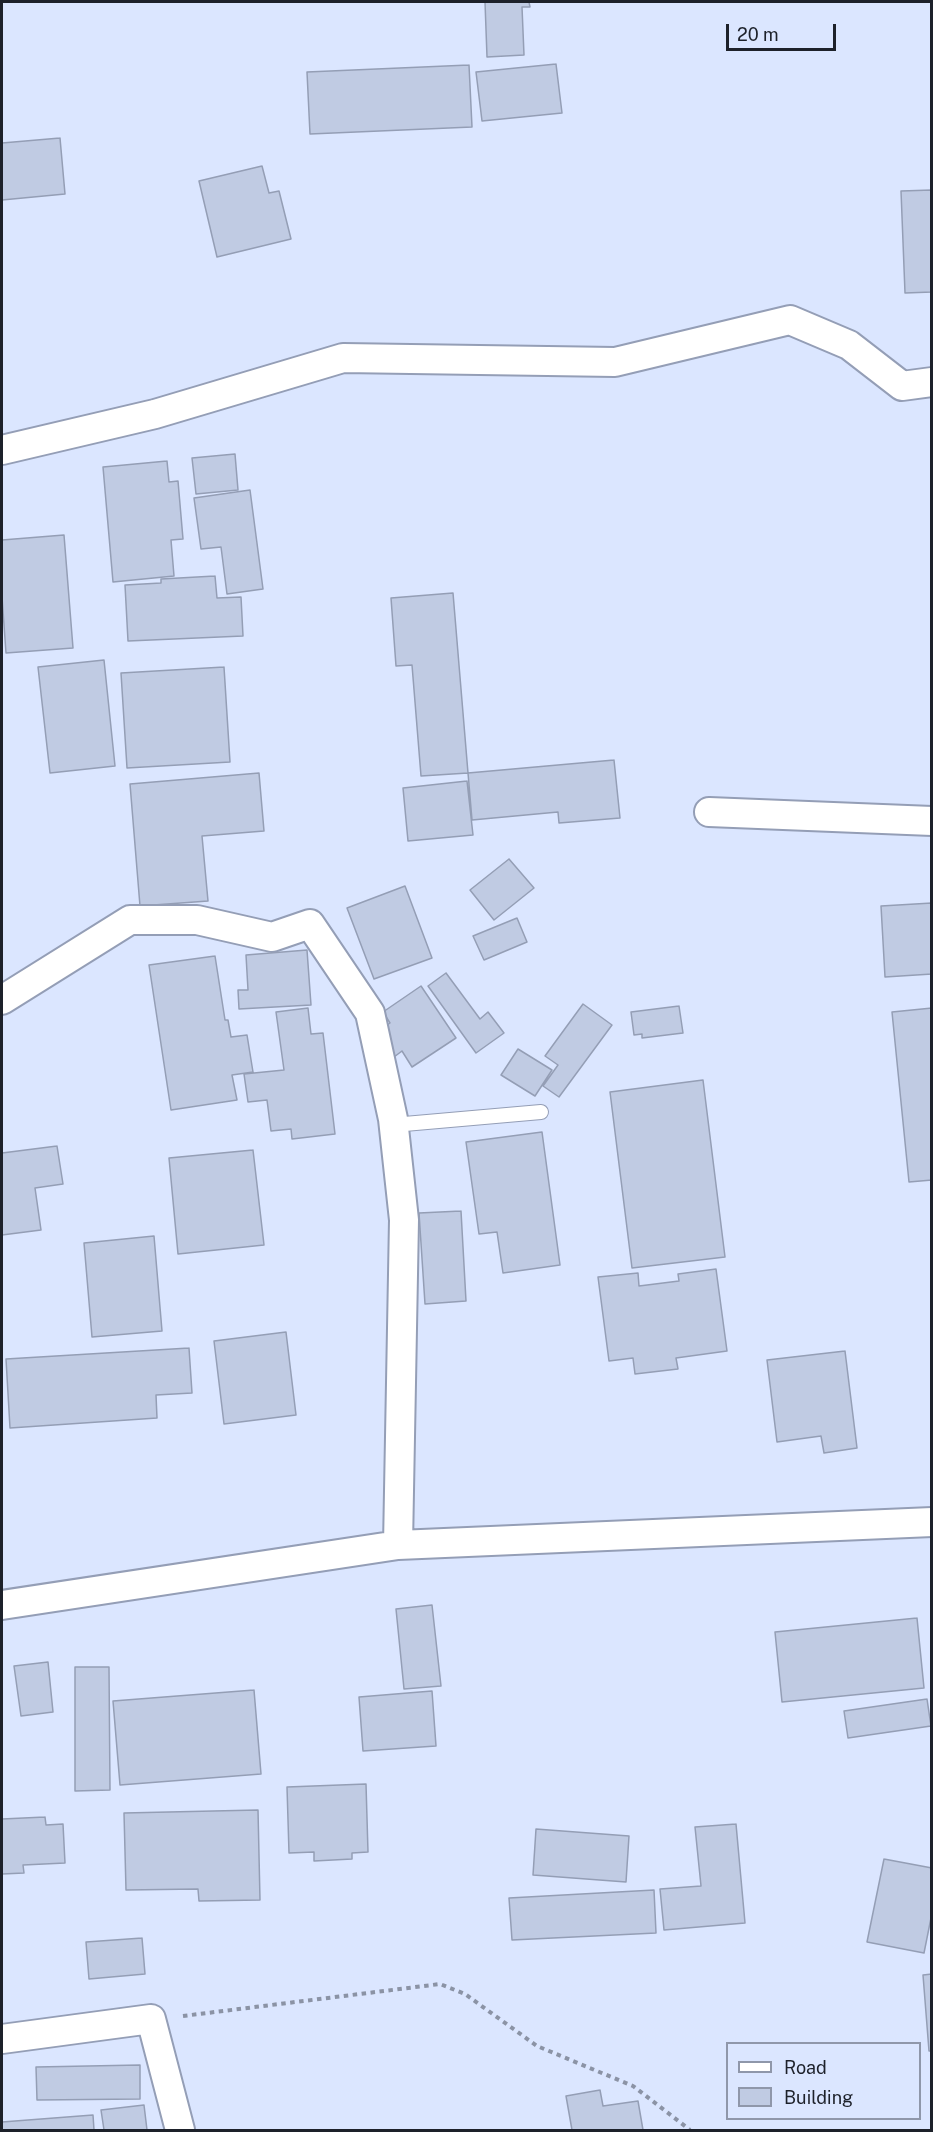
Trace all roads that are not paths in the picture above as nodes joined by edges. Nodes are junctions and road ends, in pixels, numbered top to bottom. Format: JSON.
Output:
{"nodes":[{"id":1,"x":932,"y":382,"type":"edge"},
{"id":2,"x":2,"y":450,"type":"edge"},
{"id":3,"x":709,"y":812,"type":"dead end"},
{"id":4,"x":932,"y":821,"type":"edge"},
{"id":5,"x":2,"y":1000,"type":"edge"},
{"id":6,"x":541,"y":1112,"type":"dead end"},
{"id":7,"x":393,"y":1125,"type":"junction"},
{"id":8,"x":932,"y":1522,"type":"edge"},
{"id":9,"x":398,"y":1545,"type":"junction"},
{"id":10,"x":2,"y":1605,"type":"edge"},
{"id":11,"x":2,"y":2039,"type":"edge"},
{"id":12,"x":180,"y":2130,"type":"edge"}],
"edges":[{"from":1,"to":2,"type":"street"},
{"from":3,"to":4,"type":"street"},
{"from":5,"to":7,"type":"street"},
{"from":6,"to":7,"type":"lane"},
{"from":7,"to":9,"type":"street"},
{"from":8,"to":9,"type":"street"},
{"from":9,"to":10,"type":"street"},
{"from":11,"to":12,"type":"street"}]}
